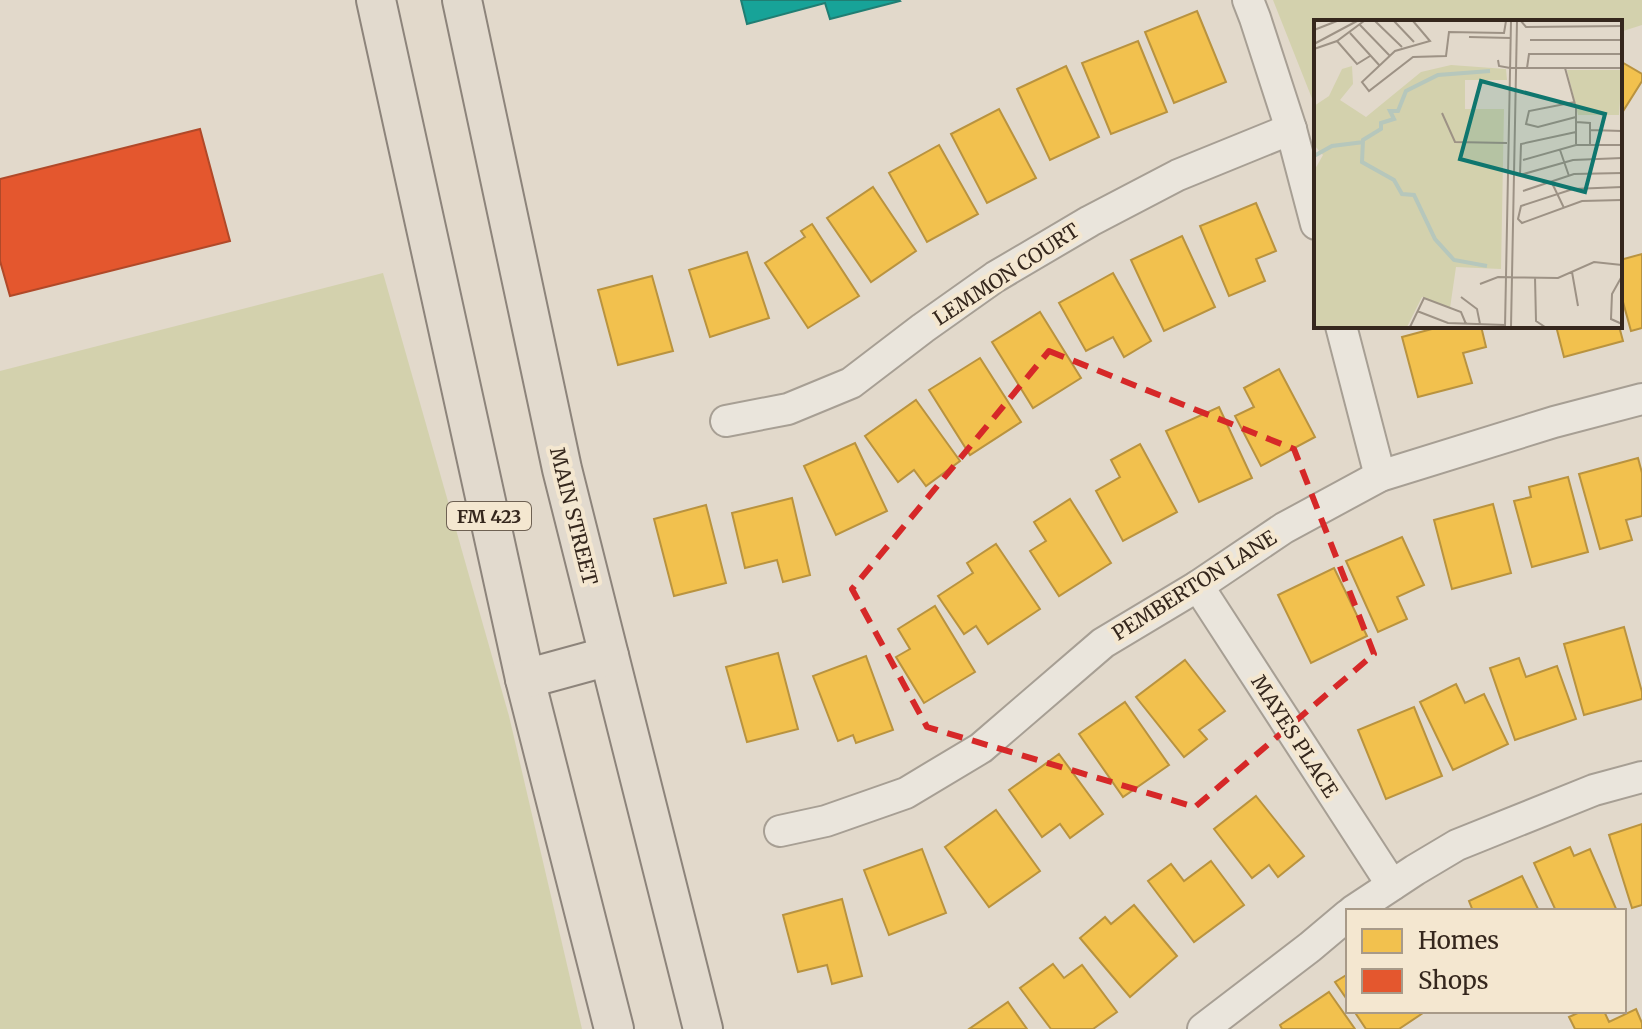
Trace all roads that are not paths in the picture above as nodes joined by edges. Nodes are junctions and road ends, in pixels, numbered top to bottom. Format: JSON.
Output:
{"nodes":[{"id":1,"x":376,"y":0,"type":"edge"},
{"id":2,"x":462,"y":0,"type":"edge"},
{"id":3,"x":1248,"y":0,"type":"edge"},
{"id":4,"x":1291,"y":129,"type":"junction"},
{"id":5,"x":1314,"y":216,"type":"edge"},
{"id":6,"x":1342,"y":328,"type":"edge"},
{"id":7,"x":1642,"y":399,"type":"edge"},
{"id":8,"x":726,"y":421,"type":"dead end"},
{"id":9,"x":1380,"y":476,"type":"junction"},
{"id":10,"x":1198,"y":586,"type":"junction"},
{"id":11,"x":609,"y":656,"type":"junction"},
{"id":12,"x":525,"y":679,"type":"junction"},
{"id":13,"x":1642,"y":777,"type":"edge"},
{"id":14,"x":780,"y":831,"type":"dead end"},
{"id":15,"x":1392,"y":885,"type":"junction"},
{"id":16,"x":1356,"y":909,"type":"edge"},
{"id":17,"x":1346,"y":917,"type":"edge"},
{"id":18,"x":1214,"y":1025,"type":"edge"},
{"id":19,"x":614,"y":1029,"type":"edge"},
{"id":20,"x":703,"y":1029,"type":"edge"}],
"edges":[{"from":1,"to":12,"type":"main road","number":"FM 423"},
{"from":2,"to":11,"type":"main road","name":"MAIN STREET"},
{"from":3,"to":4,"type":"street"},
{"from":4,"to":5,"type":"street"},
{"from":4,"to":8,"type":"street","name":"LEMMON COURT"},
{"from":6,"to":9,"type":"street"},
{"from":7,"to":9,"type":"street","name":"PEMBERTON LANE"},
{"from":9,"to":10,"type":"street","name":"PEMBERTON LANE"},
{"from":10,"to":14,"type":"street","name":"PEMBERTON LANE"},
{"from":10,"to":15,"type":"street","name":"MAYES PLACE"},
{"from":11,"to":12,"type":"main road"},
{"from":11,"to":20,"type":"main road","name":"MAIN STREET"},
{"from":12,"to":19,"type":"main road","number":"FM 423"},
{"from":13,"to":15,"type":"street"},
{"from":15,"to":16,"type":"street"},
{"from":17,"to":18,"type":"street"}]}
